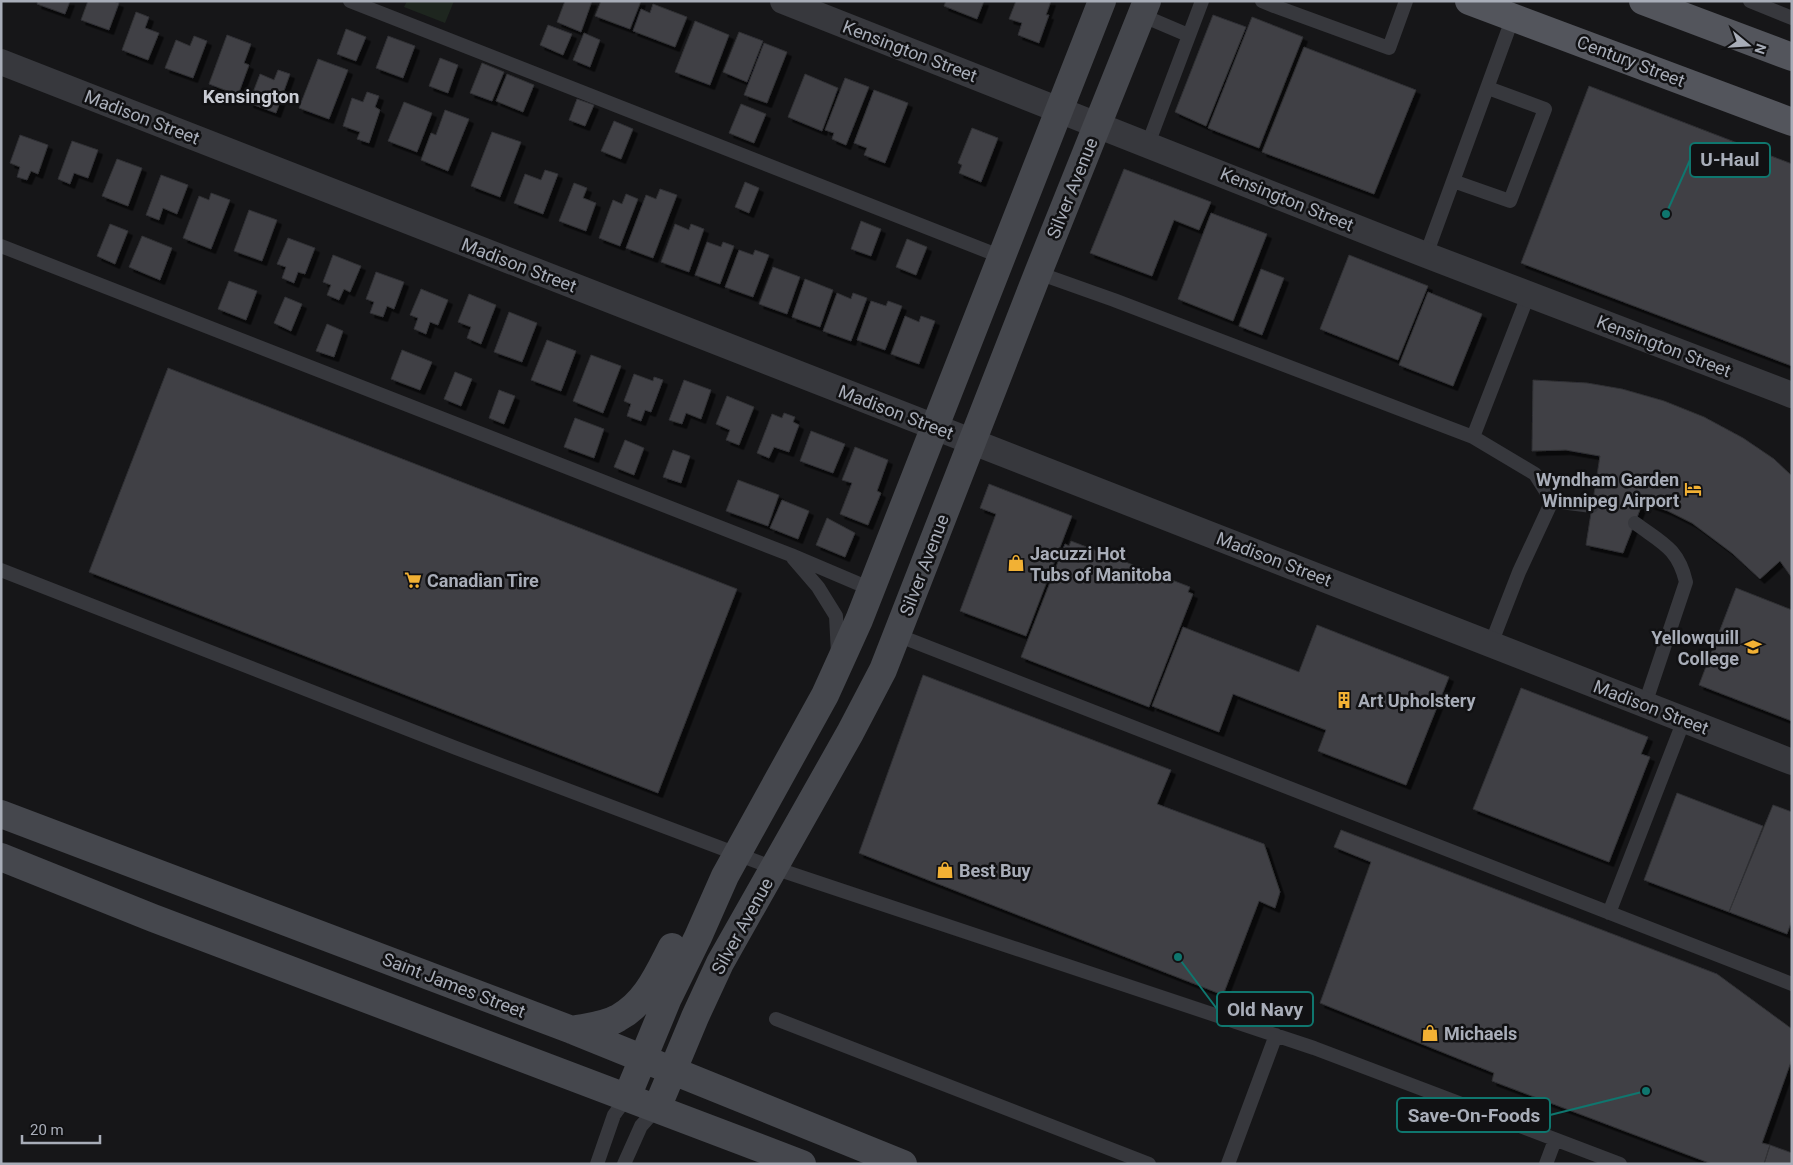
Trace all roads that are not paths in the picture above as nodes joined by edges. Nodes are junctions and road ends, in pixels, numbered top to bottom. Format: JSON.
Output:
{"nodes":[{"id":1,"x":350,"y":1,"type":"edge"},
{"id":2,"x":782,"y":1,"type":"edge"},
{"id":3,"x":1102,"y":1,"type":"edge"},
{"id":4,"x":1202,"y":1,"type":"edge"},
{"id":5,"x":1406,"y":1,"type":"edge"},
{"id":6,"x":1469,"y":1,"type":"edge"},
{"id":7,"x":1643,"y":1,"type":"edge"},
{"id":8,"x":1750,"y":1,"type":"edge"},
{"id":9,"x":1271,"y":3,"type":"edge"},
{"id":10,"x":1144,"y":8,"type":"edge"},
{"id":11,"x":1513,"y":17,"type":"junction"},
{"id":12,"x":1792,"y":18,"type":"edge"},
{"id":13,"x":1188,"y":35,"type":"junction"},
{"id":14,"x":1792,"y":57,"type":"edge"},
{"id":15,"x":1,"y":62,"type":"edge"},
{"id":16,"x":1488,"y":88,"type":"junction"},
{"id":17,"x":1059,"y":110,"type":"junction"},
{"id":18,"x":1792,"y":122,"type":"edge"},
{"id":19,"x":1097,"y":124,"type":"junction"},
{"id":20,"x":1148,"y":144,"type":"junction"},
{"id":21,"x":1453,"y":181,"type":"junction"},
{"id":22,"x":1,"y":246,"type":"edge"},
{"id":23,"x":1426,"y":255,"type":"junction"},
{"id":24,"x":1002,"y":257,"type":"junction"},
{"id":25,"x":1038,"y":273,"type":"junction"},
{"id":26,"x":1529,"y":293,"type":"junction"},
{"id":27,"x":1792,"y":396,"type":"edge"},
{"id":28,"x":935,"y":427,"type":"junction"},
{"id":29,"x":1472,"y":437,"type":"junction"},
{"id":30,"x":973,"y":442,"type":"junction"},
{"id":31,"x":1552,"y":501,"type":"junction"},
{"id":32,"x":1592,"y":506,"type":"dead end"},
{"id":33,"x":1635,"y":523,"type":"dead end"},
{"id":34,"x":791,"y":555,"type":"junction"},
{"id":35,"x":1,"y":570,"type":"edge"},
{"id":36,"x":871,"y":589,"type":"junction"},
{"id":37,"x":897,"y":635,"type":"junction"},
{"id":38,"x":1491,"y":644,"type":"junction"},
{"id":39,"x":838,"y":667,"type":"junction"},
{"id":40,"x":1645,"y":704,"type":"junction"},
{"id":41,"x":1684,"y":720,"type":"junction"},
{"id":42,"x":1792,"y":762,"type":"edge"},
{"id":43,"x":1,"y":814,"type":"edge"},
{"id":44,"x":1,"y":857,"type":"edge"},
{"id":45,"x":731,"y":865,"type":"junction"},
{"id":46,"x":774,"y":868,"type":"junction"},
{"id":47,"x":1609,"y":913,"type":"junction"},
{"id":48,"x":1792,"y":984,"type":"edge"},
{"id":49,"x":776,"y":1019,"type":"dead end"},
{"id":50,"x":572,"y":1030,"type":"junction"},
{"id":51,"x":1276,"y":1035,"type":"junction"},
{"id":52,"x":644,"y":1058,"type":"junction"},
{"id":53,"x":674,"y":1070,"type":"junction"},
{"id":54,"x":627,"y":1097,"type":"junction"},
{"id":55,"x":657,"y":1108,"type":"junction"},
{"id":56,"x":1555,"y":1140,"type":"junction"},
{"id":57,"x":597,"y":1164,"type":"edge"},
{"id":58,"x":624,"y":1164,"type":"edge"},
{"id":59,"x":802,"y":1164,"type":"edge"},
{"id":60,"x":903,"y":1164,"type":"edge"},
{"id":61,"x":1150,"y":1164,"type":"edge"},
{"id":62,"x":1228,"y":1164,"type":"edge"},
{"id":63,"x":1546,"y":1164,"type":"edge"},
{"id":64,"x":1620,"y":1164,"type":"edge"}],
"edges":[{"from":1,"to":24,"type":"lane"},
{"from":2,"to":17,"type":"street","name":"Kensington Street"},
{"from":3,"to":17,"type":"street","name":"Silver Avenue"},
{"from":4,"to":13,"type":"lane"},
{"from":5,"to":9,"type":"lane"},
{"from":6,"to":11,"type":"main road","name":"Century Street"},
{"from":7,"to":14,"type":"main road"},
{"from":8,"to":12,"type":"lane"},
{"from":10,"to":13,"type":"lane"},
{"from":10,"to":19,"type":"street","name":"Silver Avenue"},
{"from":11,"to":16,"type":"lane"},
{"from":11,"to":18,"type":"main road","name":"Century Street"},
{"from":13,"to":20,"type":"lane"},
{"from":15,"to":28,"type":"street","name":"Madison Street"},
{"from":16,"to":21,"type":"lane"},
{"from":16,"to":21,"type":"lane"},
{"from":17,"to":19,"type":"street","name":"Kensington Street"},
{"from":17,"to":24,"type":"street","name":"Silver Avenue"},
{"from":19,"to":20,"type":"street","name":"Kensington Street"},
{"from":19,"to":25,"type":"street","name":"Silver Avenue"},
{"from":20,"to":23,"type":"street","name":"Kensington Street"},
{"from":21,"to":23,"type":"lane"},
{"from":22,"to":34,"type":"lane"},
{"from":23,"to":26,"type":"street","name":"Kensington Street"},
{"from":24,"to":28,"type":"street","name":"Silver Avenue"},
{"from":25,"to":29,"type":"lane"},
{"from":25,"to":30,"type":"street","name":"Silver Avenue"},
{"from":26,"to":27,"type":"street","name":"Kensington Street"},
{"from":26,"to":29,"type":"lane"},
{"from":28,"to":30,"type":"street","name":"Madison Street"},
{"from":28,"to":36,"type":"street","name":"Silver Avenue"},
{"from":29,"to":31,"type":"lane"},
{"from":30,"to":37,"type":"street","name":"Silver Avenue"},
{"from":30,"to":38,"type":"street","name":"Madison Street"},
{"from":31,"to":32,"type":"lane"},
{"from":31,"to":38,"type":"lane"},
{"from":33,"to":40,"type":"lane"},
{"from":34,"to":36,"type":"lane"},
{"from":34,"to":39,"type":"lane"},
{"from":35,"to":45,"type":"lane"},
{"from":36,"to":39,"type":"street","name":"Silver Avenue"},
{"from":37,"to":46,"type":"street","name":"Silver Avenue"},
{"from":37,"to":47,"type":"lane"},
{"from":38,"to":40,"type":"street","name":"Madison Street"},
{"from":39,"to":45,"type":"street","name":"Silver Avenue"},
{"from":40,"to":41,"type":"street","name":"Madison Street"},
{"from":41,"to":42,"type":"street","name":"Madison Street"},
{"from":41,"to":47,"type":"lane"},
{"from":43,"to":50,"type":"street","name":"Saint James Street"},
{"from":44,"to":54,"type":"street"},
{"from":45,"to":46,"type":"lane"},
{"from":45,"to":50,"type":"street"},
{"from":45,"to":52,"type":"street","name":"Silver Avenue"},
{"from":46,"to":51,"type":"lane"},
{"from":46,"to":53,"type":"street","name":"Silver Avenue"},
{"from":47,"to":48,"type":"lane"},
{"from":49,"to":61,"type":"lane"},
{"from":50,"to":52,"type":"street","name":"Saint James Street"},
{"from":51,"to":56,"type":"lane"},
{"from":51,"to":62,"type":"lane"},
{"from":52,"to":53,"type":"street","name":"Saint James Street"},
{"from":52,"to":54,"type":"street","name":"Silver Avenue"},
{"from":53,"to":55,"type":"street","name":"Silver Avenue"},
{"from":53,"to":60,"type":"street","name":"Saint James Street"},
{"from":54,"to":55,"type":"street"},
{"from":54,"to":57,"type":"lane"},
{"from":55,"to":58,"type":"lane"},
{"from":55,"to":59,"type":"street"},
{"from":56,"to":63,"type":"lane"},
{"from":56,"to":64,"type":"lane"}]}
